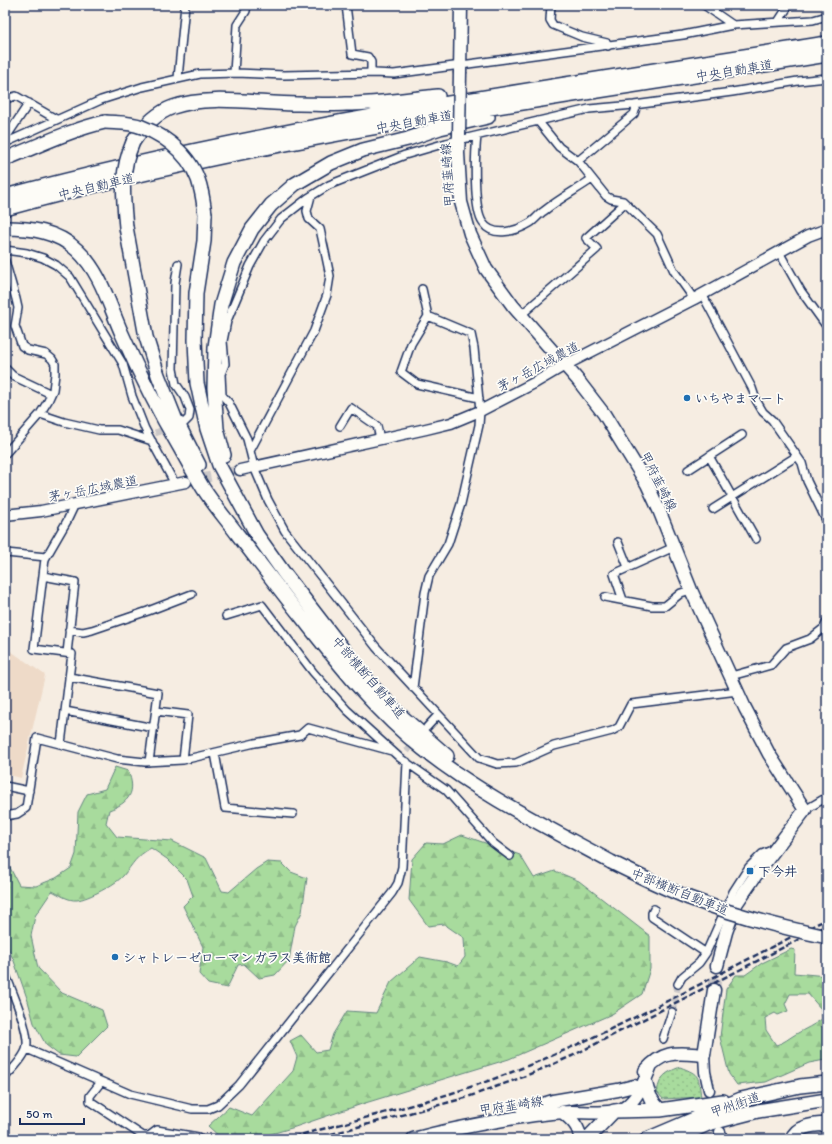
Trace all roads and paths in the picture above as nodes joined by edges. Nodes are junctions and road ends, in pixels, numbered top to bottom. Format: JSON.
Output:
{"nodes":[{"id":1,"x":186,"y":5,"type":"edge"},
{"id":2,"x":247,"y":5,"type":"edge"},
{"id":3,"x":346,"y":5,"type":"edge"},
{"id":4,"x":461,"y":5,"type":"edge"},
{"id":5,"x":551,"y":5,"type":"edge"},
{"id":6,"x":704,"y":5,"type":"edge"},
{"id":7,"x":789,"y":5,"type":"edge"},
{"id":8,"x":827,"y":16,"type":"edge"},
{"id":9,"x":778,"y":22,"type":"junction"},
{"id":10,"x":733,"y":25,"type":"junction"},
{"id":11,"x":827,"y":43,"type":"edge"},
{"id":12,"x":608,"y":46,"type":"junction"},
{"id":13,"x":827,"y":56,"type":"edge"},
{"id":14,"x":460,"y":68,"type":"junction"},
{"id":15,"x":234,"y":73,"type":"junction"},
{"id":16,"x":372,"y":73,"type":"junction"},
{"id":17,"x":178,"y":78,"type":"junction"},
{"id":18,"x":827,"y":78,"type":"edge"},
{"id":19,"x":553,"y":85,"type":"junction"},
{"id":20,"x":601,"y":90,"type":"junction"},
{"id":21,"x":5,"y":96,"type":"edge"},
{"id":22,"x":29,"y":103,"type":"junction"},
{"id":23,"x":638,"y":105,"type":"junction"},
{"id":24,"x":56,"y":119,"type":"junction"},
{"id":25,"x":538,"y":121,"type":"junction"},
{"id":26,"x":477,"y":136,"type":"junction"},
{"id":27,"x":458,"y":137,"type":"junction"},
{"id":28,"x":5,"y":139,"type":"edge"},
{"id":29,"x":5,"y":143,"type":"edge"},
{"id":30,"x":5,"y":159,"type":"edge"},
{"id":31,"x":578,"y":160,"type":"junction"},
{"id":32,"x":592,"y":179,"type":"junction"},
{"id":33,"x":5,"y":196,"type":"edge"},
{"id":34,"x":311,"y":196,"type":"junction"},
{"id":35,"x":625,"y":203,"type":"junction"},
{"id":36,"x":5,"y":209,"type":"edge"},
{"id":37,"x":480,"y":217,"type":"junction"},
{"id":38,"x":466,"y":219,"type":"junction"},
{"id":39,"x":5,"y":228,"type":"edge"},
{"id":40,"x":827,"y":229,"type":"edge"},
{"id":41,"x":5,"y":250,"type":"edge"},
{"id":42,"x":779,"y":252,"type":"junction"},
{"id":43,"x":5,"y":261,"type":"edge"},
{"id":44,"x":178,"y":264,"type":"dead end"},
{"id":45,"x":422,"y":289,"type":"dead end"},
{"id":46,"x":698,"y":296,"type":"junction"},
{"id":47,"x":521,"y":315,"type":"junction"},
{"id":48,"x":428,"y":316,"type":"junction"},
{"id":49,"x":827,"y":327,"type":"edge"},
{"id":50,"x":565,"y":365,"type":"junction"},
{"id":51,"x":5,"y":368,"type":"edge"},
{"id":52,"x":51,"y":394,"type":"junction"},
{"id":53,"x":479,"y":398,"type":"junction"},
{"id":54,"x":480,"y":411,"type":"junction"},
{"id":55,"x":40,"y":414,"type":"junction"},
{"id":56,"x":183,"y":424,"type":"dead end"},
{"id":57,"x":340,"y":426,"type":"dead end"},
{"id":58,"x":742,"y":435,"type":"dead end"},
{"id":59,"x":152,"y":437,"type":"junction"},
{"id":60,"x":380,"y":439,"type":"junction"},
{"id":61,"x":250,"y":451,"type":"junction"},
{"id":62,"x":5,"y":454,"type":"edge"},
{"id":63,"x":709,"y":456,"type":"junction"},
{"id":64,"x":797,"y":456,"type":"junction"},
{"id":65,"x":254,"y":467,"type":"junction"},
{"id":66,"x":240,"y":470,"type":"tunnel mouth"},
{"id":67,"x":688,"y":470,"type":"dead end"},
{"id":68,"x":186,"y":482,"type":"tunnel mouth"},
{"id":69,"x":175,"y":484,"type":"junction"},
{"id":70,"x":235,"y":495,"type":"junction"},
{"id":71,"x":732,"y":497,"type":"junction"},
{"id":72,"x":75,"y":504,"type":"junction"},
{"id":73,"x":713,"y":509,"type":"dead end"},
{"id":74,"x":5,"y":515,"type":"edge"},
{"id":75,"x":827,"y":522,"type":"edge"},
{"id":76,"x":756,"y":539,"type":"dead end"},
{"id":77,"x":618,"y":542,"type":"dead end"},
{"id":78,"x":244,"y":543,"type":"junction"},
{"id":79,"x":674,"y":547,"type":"junction"},
{"id":80,"x":5,"y":550,"type":"edge"},
{"id":81,"x":46,"y":557,"type":"junction"},
{"id":82,"x":628,"y":567,"type":"junction"},
{"id":83,"x":43,"y":576,"type":"junction"},
{"id":84,"x":691,"y":590,"type":"junction"},
{"id":85,"x":192,"y":594,"type":"dead end"},
{"id":86,"x":605,"y":597,"type":"dead end"},
{"id":87,"x":623,"y":600,"type":"junction"},
{"id":88,"x":226,"y":616,"type":"dead end"},
{"id":89,"x":827,"y":621,"type":"edge"},
{"id":90,"x":69,"y":630,"type":"junction"},
{"id":91,"x":67,"y":653,"type":"junction"},
{"id":92,"x":731,"y":676,"type":"junction"},
{"id":93,"x":69,"y":677,"type":"junction"},
{"id":94,"x":413,"y":688,"type":"junction"},
{"id":95,"x":738,"y":691,"type":"junction"},
{"id":96,"x":65,"y":711,"type":"junction"},
{"id":97,"x":156,"y":711,"type":"junction"},
{"id":98,"x":438,"y":715,"type":"junction"},
{"id":99,"x":427,"y":727,"type":"dead end"},
{"id":100,"x":154,"y":728,"type":"junction"},
{"id":101,"x":61,"y":744,"type":"junction"},
{"id":102,"x":392,"y":751,"type":"junction"},
{"id":103,"x":406,"y":751,"type":"tunnel mouth"},
{"id":104,"x":215,"y":752,"type":"junction"},
{"id":105,"x":400,"y":758,"type":"junction"},
{"id":106,"x":183,"y":760,"type":"junction"},
{"id":107,"x":149,"y":762,"type":"junction"},
{"id":108,"x":406,"y":762,"type":"junction"},
{"id":109,"x":5,"y":786,"type":"edge"},
{"id":110,"x":29,"y":791,"type":"junction"},
{"id":111,"x":827,"y":797,"type":"edge"},
{"id":112,"x":805,"y":810,"type":"junction"},
{"id":113,"x":293,"y":814,"type":"dead end"},
{"id":114,"x":5,"y":816,"type":"edge"},
{"id":115,"x":541,"y":824,"type":"junction"},
{"id":116,"x":775,"y":849,"type":"junction"},
{"id":117,"x":510,"y":856,"type":"dead end"},
{"id":118,"x":654,"y":909,"type":"dead end"},
{"id":119,"x":827,"y":937,"type":"edge"},
{"id":120,"x":706,"y":953,"type":"junction"},
{"id":121,"x":718,"y":966,"type":"tunnel mouth"},
{"id":122,"x":5,"y":973,"type":"edge"},
{"id":123,"x":678,"y":984,"type":"tunnel mouth"},
{"id":124,"x":714,"y":990,"type":"tunnel mouth"},
{"id":125,"x":672,"y":1012,"type":"tunnel mouth"},
{"id":126,"x":663,"y":1039,"type":"dead end"},
{"id":127,"x":27,"y":1049,"type":"junction"},
{"id":128,"x":704,"y":1055,"type":"junction"},
{"id":129,"x":5,"y":1077,"type":"edge"},
{"id":130,"x":101,"y":1082,"type":"junction"},
{"id":131,"x":640,"y":1083,"type":"junction"},
{"id":132,"x":827,"y":1083,"type":"edge"},
{"id":133,"x":709,"y":1090,"type":"dead end"},
{"id":134,"x":741,"y":1099,"type":"junction"},
{"id":135,"x":827,"y":1100,"type":"edge"},
{"id":136,"x":660,"y":1110,"type":"junction"},
{"id":137,"x":614,"y":1111,"type":"junction"},
{"id":138,"x":562,"y":1112,"type":"junction"},
{"id":139,"x":827,"y":1124,"type":"edge"},
{"id":140,"x":470,"y":1126,"type":"junction"},
{"id":141,"x":435,"y":1136,"type":"edge"},
{"id":142,"x":198,"y":1137,"type":"dead end"},
{"id":143,"x":413,"y":1139,"type":"edge"},
{"id":144,"x":580,"y":1139,"type":"edge"},
{"id":145,"x":587,"y":1139,"type":"edge"},
{"id":146,"x":647,"y":1139,"type":"edge"},
{"id":147,"x":674,"y":1139,"type":"edge"},
{"id":148,"x":792,"y":1139,"type":"edge"}],
"edges":[{"from":1,"to":17,"type":"street"},
{"from":2,"to":15,"type":"street"},
{"from":3,"to":16,"type":"street"},
{"from":4,"to":14,"type":"main road","name":"甲府韮崎線"},
{"from":5,"to":12,"type":"street"},
{"from":6,"to":10,"type":"street"},
{"from":7,"to":9,"type":"street"},
{"from":8,"to":9,"type":"street"},
{"from":9,"to":10,"type":"street"},
{"from":10,"to":12,"type":"street"},
{"from":11,"to":19,"type":"highway","name":"中央自動車道"},
{"from":12,"to":14,"type":"street"},
{"from":13,"to":20,"type":"highway","name":"中央自動車道"},
{"from":14,"to":16,"type":"street"},
{"from":14,"to":27,"type":"main road","name":"甲府韮崎線","bridge":true},
{"from":15,"to":16,"type":"street"},
{"from":15,"to":17,"type":"street"},
{"from":17,"to":24,"type":"street"},
{"from":18,"to":23,"type":"street"},
{"from":19,"to":33,"type":"highway","name":"中央自動車道"},
{"from":19,"to":78,"type":"highway","bridge":true},
{"from":20,"to":36,"type":"highway","name":"中央自動車道"},
{"from":20,"to":70,"type":"highway"},
{"from":21,"to":22,"type":"street"},
{"from":22,"to":24,"type":"street"},
{"from":22,"to":28,"type":"street"},
{"from":23,"to":25,"type":"street"},
{"from":23,"to":31,"type":"street"},
{"from":24,"to":29,"type":"street"},
{"from":25,"to":26,"type":"street"},
{"from":25,"to":31,"type":"street"},
{"from":26,"to":27,"type":"street"},
{"from":26,"to":37,"type":"street"},
{"from":27,"to":34,"type":"street"},
{"from":27,"to":38,"type":"main road","name":"甲府韮崎線"},
{"from":30,"to":70,"type":"highway","bridge":true},
{"from":31,"to":32,"type":"street"},
{"from":32,"to":35,"type":"street"},
{"from":32,"to":37,"type":"street"},
{"from":34,"to":61,"type":"street"},
{"from":34,"to":61,"type":"street"},
{"from":35,"to":46,"type":"street"},
{"from":35,"to":47,"type":"street"},
{"from":37,"to":38,"type":"street"},
{"from":38,"to":47,"type":"main road","name":"甲府韮崎線"},
{"from":39,"to":78,"type":"highway"},
{"from":40,"to":42,"type":"street","name":"茅ヶ岳広域農道"},
{"from":41,"to":59,"type":"street"},
{"from":42,"to":46,"type":"street","name":"茅ヶ岳広域農道"},
{"from":42,"to":49,"type":"street"},
{"from":43,"to":52,"type":"street"},
{"from":44,"to":56,"type":"street"},
{"from":45,"to":48,"type":"street"},
{"from":46,"to":50,"type":"street","name":"茅ヶ岳広域農道"},
{"from":46,"to":64,"type":"street"},
{"from":47,"to":50,"type":"main road","name":"甲府韮崎線"},
{"from":48,"to":53,"type":"street"},
{"from":48,"to":53,"type":"street"},
{"from":50,"to":54,"type":"street","name":"茅ヶ岳広域農道"},
{"from":50,"to":79,"type":"main road","name":"甲府韮崎線"},
{"from":51,"to":52,"type":"street"},
{"from":52,"to":55,"type":"street"},
{"from":53,"to":54,"type":"street"},
{"from":54,"to":60,"type":"street","name":"茅ヶ岳広域農道"},
{"from":54,"to":94,"type":"street"},
{"from":55,"to":59,"type":"street"},
{"from":55,"to":62,"type":"street"},
{"from":57,"to":60,"type":"street"},
{"from":58,"to":63,"type":"street"},
{"from":59,"to":69,"type":"street"},
{"from":60,"to":65,"type":"street","name":"茅ヶ岳広域農道"},
{"from":61,"to":65,"type":"street"},
{"from":63,"to":67,"type":"street"},
{"from":63,"to":71,"type":"street"},
{"from":64,"to":71,"type":"street"},
{"from":64,"to":75,"type":"street"},
{"from":65,"to":66,"type":"street","name":"茅ヶ岳広域農道"},
{"from":65,"to":94,"type":"street"},
{"from":68,"to":69,"type":"street","name":"茅ヶ岳広域農道"},
{"from":69,"to":72,"type":"street","name":"茅ヶ岳広域農道"},
{"from":70,"to":115,"type":"highway","name":"中部横断自動車道"},
{"from":71,"to":73,"type":"street"},
{"from":71,"to":76,"type":"street"},
{"from":72,"to":74,"type":"street","name":"茅ヶ岳広域農道"},
{"from":72,"to":81,"type":"street"},
{"from":77,"to":82,"type":"street"},
{"from":78,"to":115,"type":"highway","name":"中部横断自動車道"},
{"from":79,"to":82,"type":"street"},
{"from":79,"to":84,"type":"main road","name":"甲府韮崎線"},
{"from":80,"to":81,"type":"street"},
{"from":81,"to":83,"type":"street"},
{"from":82,"to":87,"type":"street"},
{"from":83,"to":90,"type":"street"},
{"from":83,"to":91,"type":"street"},
{"from":84,"to":87,"type":"street"},
{"from":84,"to":92,"type":"main road","name":"甲府韮崎線"},
{"from":85,"to":90,"type":"street"},
{"from":86,"to":87,"type":"street"},
{"from":88,"to":102,"type":"street"},
{"from":89,"to":92,"type":"street"},
{"from":90,"to":91,"type":"street"},
{"from":91,"to":93,"type":"street"},
{"from":92,"to":95,"type":"main road","name":"甲府韮崎線"},
{"from":93,"to":96,"type":"street"},
{"from":93,"to":97,"type":"street"},
{"from":94,"to":98,"type":"street"},
{"from":95,"to":98,"type":"street"},
{"from":95,"to":112,"type":"main road","name":"甲府韮崎線"},
{"from":96,"to":100,"type":"street"},
{"from":96,"to":101,"type":"street"},
{"from":97,"to":100,"type":"street"},
{"from":97,"to":106,"type":"street"},
{"from":98,"to":99,"type":"street"},
{"from":100,"to":107,"type":"street"},
{"from":101,"to":107,"type":"street"},
{"from":101,"to":110,"type":"street"},
{"from":102,"to":104,"type":"street"},
{"from":102,"to":105,"type":"street"},
{"from":103,"to":105,"type":"street"},
{"from":104,"to":106,"type":"street"},
{"from":104,"to":113,"type":"street"},
{"from":105,"to":108,"type":"street"},
{"from":106,"to":107,"type":"street"},
{"from":108,"to":117,"type":"street"},
{"from":108,"to":130,"type":"street"},
{"from":109,"to":110,"type":"street"},
{"from":110,"to":114,"type":"street"},
{"from":111,"to":112,"type":"street"},
{"from":112,"to":116,"type":"main road"},
{"from":115,"to":119,"type":"highway","name":"中部横断自動車道","bridge":true},
{"from":116,"to":120,"type":"street"},
{"from":116,"to":121,"type":"main road"},
{"from":118,"to":120,"type":"street"},
{"from":120,"to":123,"type":"street"},
{"from":122,"to":127,"type":"street"},
{"from":124,"to":128,"type":"main road"},
{"from":125,"to":126,"type":"street"},
{"from":127,"to":129,"type":"street"},
{"from":127,"to":130,"type":"street"},
{"from":128,"to":131,"type":"main road"},
{"from":128,"to":133,"type":"street"},
{"from":130,"to":142,"type":"street"},
{"from":131,"to":136,"type":"highway"},
{"from":131,"to":137,"type":"main road"},
{"from":131,"to":140,"type":"main road"},
{"from":132,"to":134,"type":"highway","name":"甲州街道"},
{"from":134,"to":136,"type":"highway"},
{"from":134,"to":146,"type":"highway","name":"甲州街道"},
{"from":135,"to":147,"type":"highway","name":"甲州街道"},
{"from":136,"to":137,"type":"highway"},
{"from":137,"to":138,"type":"main road","name":"甲府韮崎線"},
{"from":137,"to":145,"type":"highway"},
{"from":138,"to":140,"type":"main road","name":"甲府韮崎線"},
{"from":138,"to":144,"type":"main road"},
{"from":139,"to":148,"type":"highway"},
{"from":140,"to":141,"type":"main road","name":"甲府韮崎線"},
{"from":141,"to":143,"type":"main road","name":"甲府韮崎線"}]}
